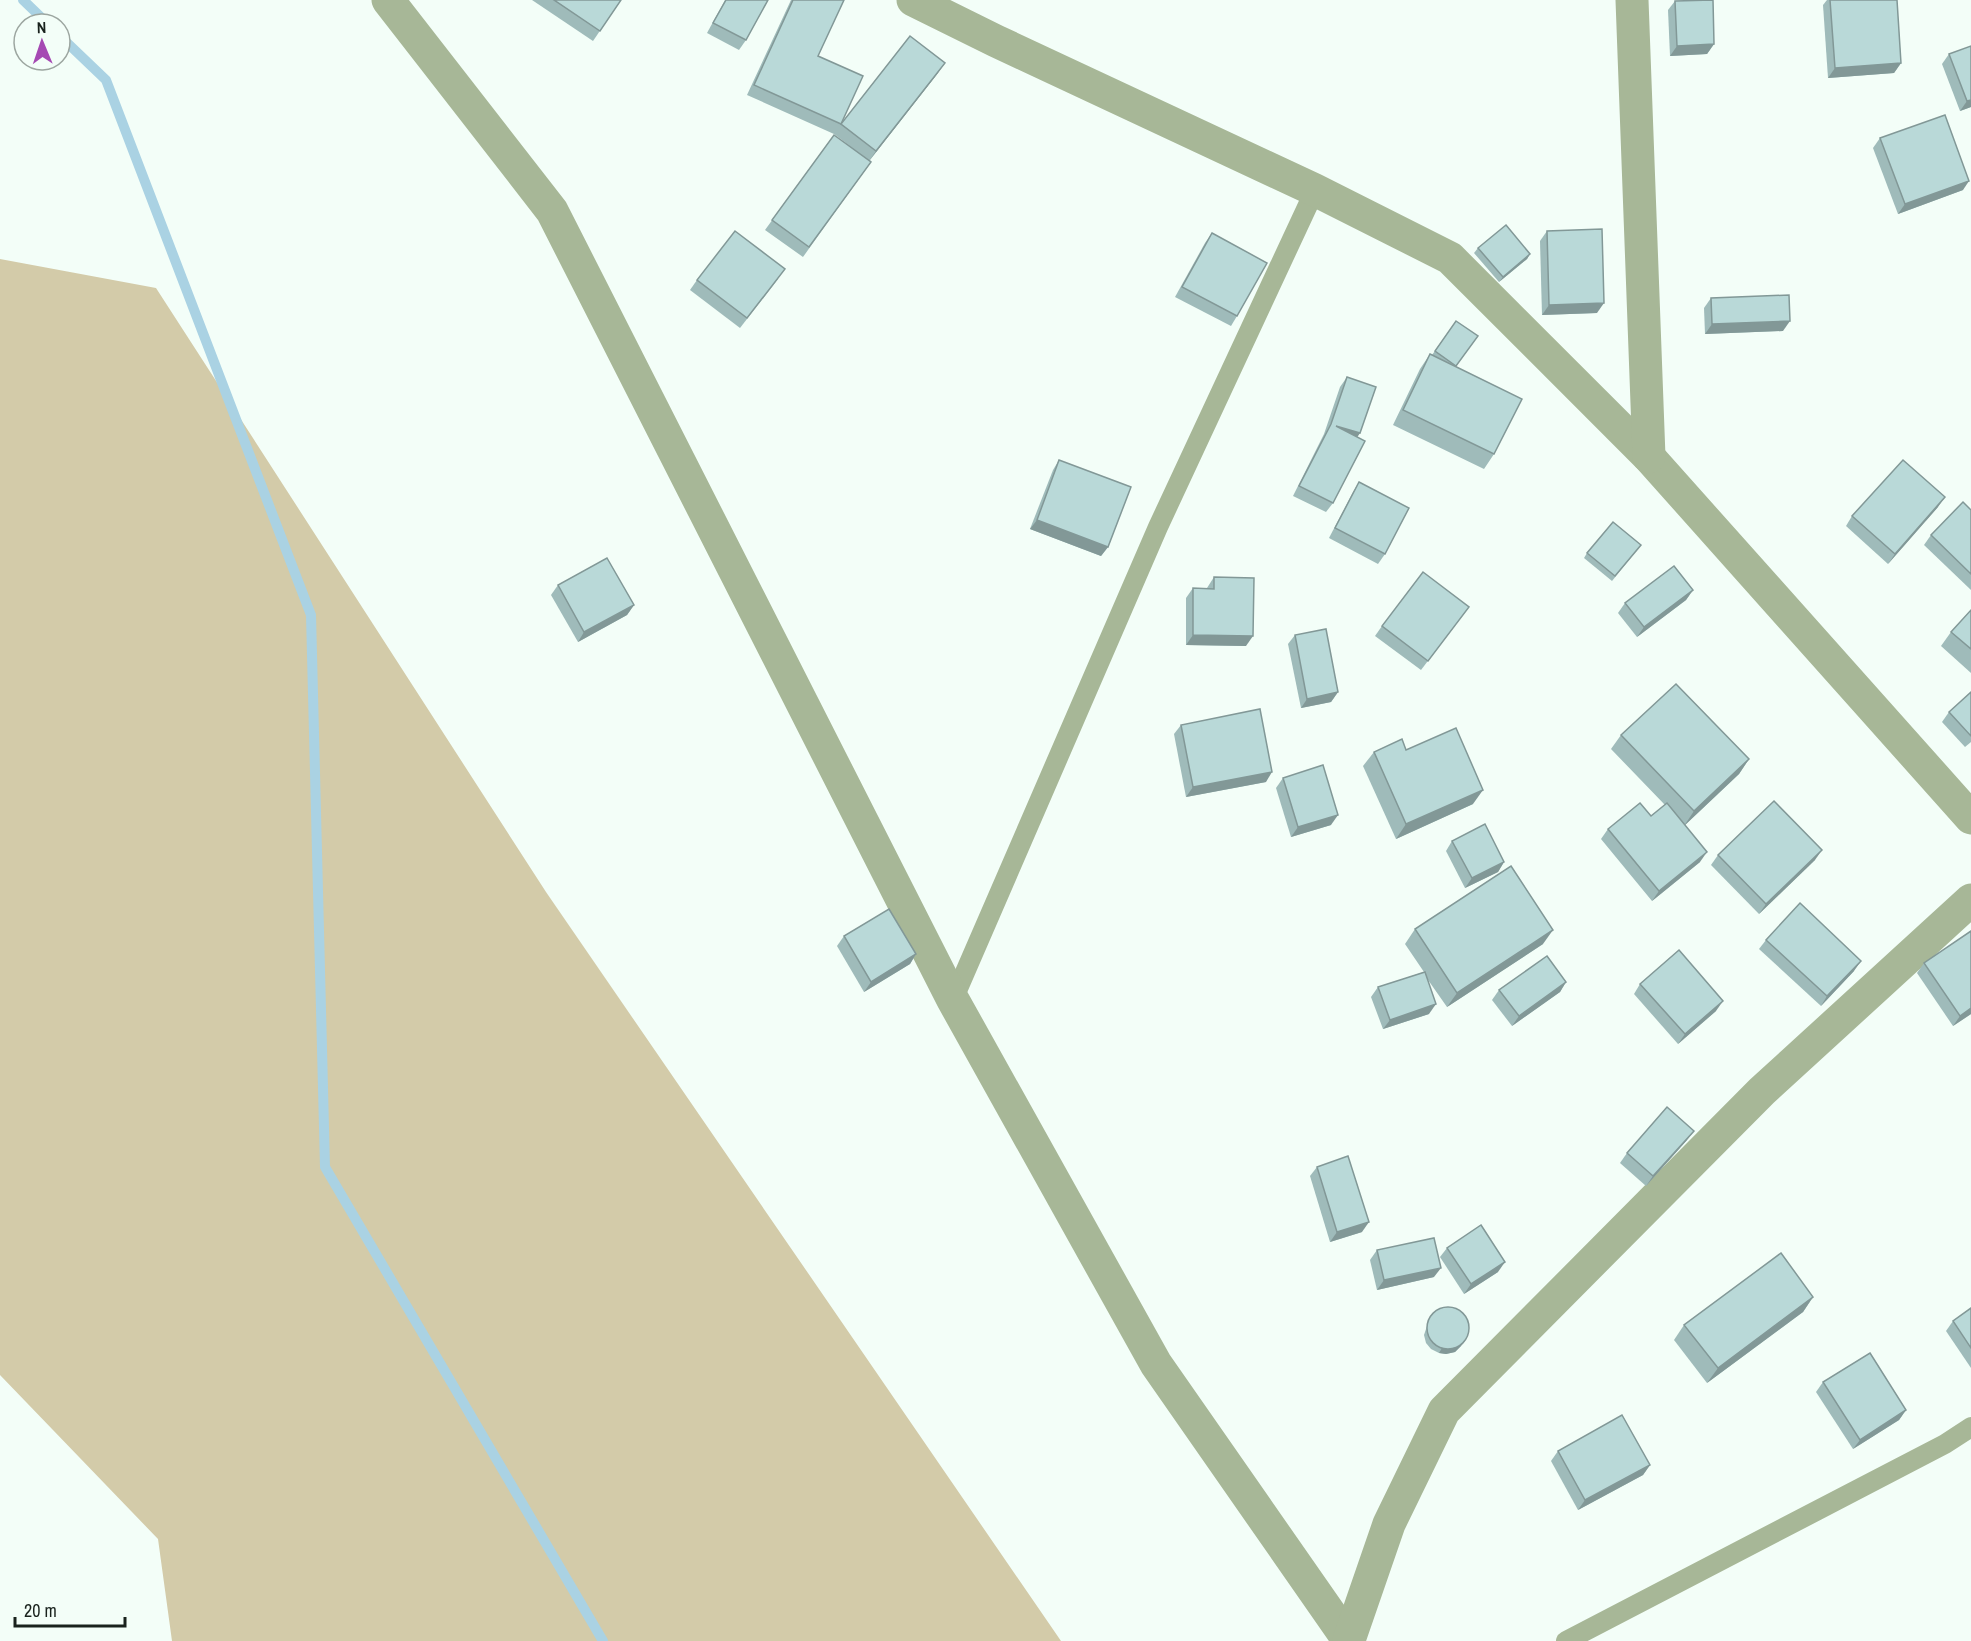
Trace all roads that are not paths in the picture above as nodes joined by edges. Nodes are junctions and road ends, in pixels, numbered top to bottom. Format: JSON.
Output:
{"nodes":[{"id":1,"x":388,"y":0,"type":"edge"},
{"id":2,"x":913,"y":0,"type":"edge"},
{"id":3,"x":1632,"y":0,"type":"edge"},
{"id":4,"x":1315,"y":190,"type":"junction"},
{"id":5,"x":1649,"y":457,"type":"junction"},
{"id":6,"x":1971,"y":818,"type":"edge"},
{"id":7,"x":1971,"y":900,"type":"edge"},
{"id":8,"x":952,"y":1000,"type":"junction"},
{"id":9,"x":1971,"y":1427,"type":"edge"},
{"id":10,"x":1349,"y":1641,"type":"edge"},
{"id":11,"x":1566,"y":1641,"type":"edge"}],
"edges":[{"from":1,"to":8,"type":"street"},
{"from":2,"to":4,"type":"street"},
{"from":3,"to":5,"type":"street"},
{"from":4,"to":5,"type":"street"},
{"from":4,"to":8,"type":"lane"},
{"from":5,"to":6,"type":"street"},
{"from":7,"to":10,"type":"street"},
{"from":8,"to":10,"type":"street"},
{"from":9,"to":11,"type":"lane"}]}
